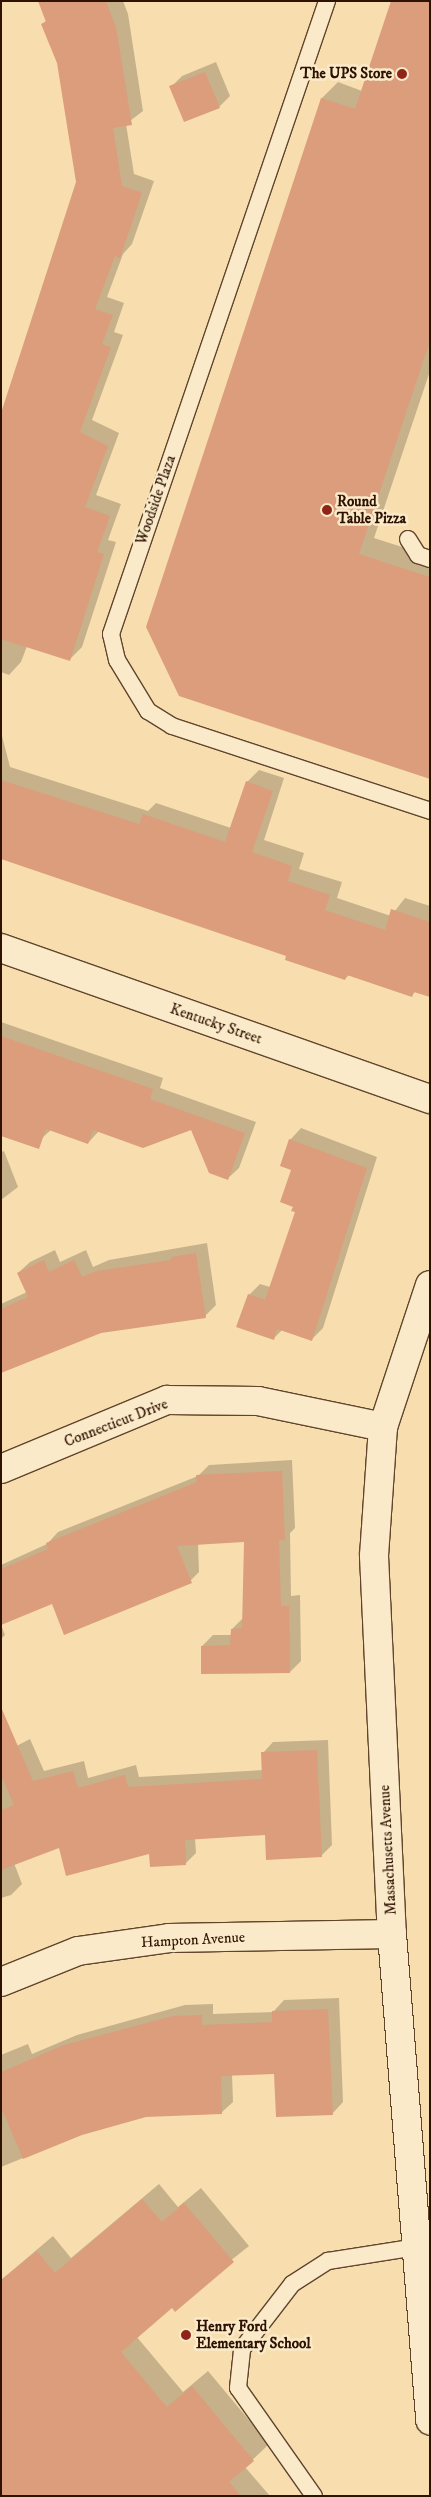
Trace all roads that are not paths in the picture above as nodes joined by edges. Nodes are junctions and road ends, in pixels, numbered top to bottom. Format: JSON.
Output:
{"nodes":[{"id":1,"x":327,"y":1,"type":"edge"},
{"id":2,"x":408,"y":539,"type":"dead end"},
{"id":3,"x":430,"y":559,"type":"edge"},
{"id":4,"x":430,"y":810,"type":"edge"},
{"id":5,"x":1,"y":948,"type":"edge"},
{"id":6,"x":430,"y":1099,"type":"edge"},
{"id":7,"x":430,"y":1285,"type":"edge"},
{"id":8,"x":383,"y":1427,"type":"junction"},
{"id":9,"x":1,"y":1469,"type":"edge"},
{"id":10,"x":392,"y":1934,"type":"junction"},
{"id":11,"x":1,"y":1982,"type":"edge"},
{"id":12,"x":416,"y":2247,"type":"junction"},
{"id":13,"x":430,"y":2421,"type":"edge"},
{"id":14,"x":314,"y":2496,"type":"edge"}],
"edges":[{"from":1,"to":4,"type":"lane","name":"Woodside Plaza"},
{"from":2,"to":3,"type":"lane"},
{"from":5,"to":6,"type":"street","name":"Kentucky Street"},
{"from":7,"to":8,"type":"street","name":"Massachusetts Avenue"},
{"from":8,"to":9,"type":"street","name":"Connecticut Drive"},
{"from":8,"to":10,"type":"street","name":"Massachusetts Avenue"},
{"from":10,"to":11,"type":"street","name":"Hampton Avenue"},
{"from":10,"to":12,"type":"street","name":"Massachusetts Avenue"},
{"from":12,"to":13,"type":"street","name":"Massachusetts Avenue"},
{"from":12,"to":14,"type":"lane"}]}
